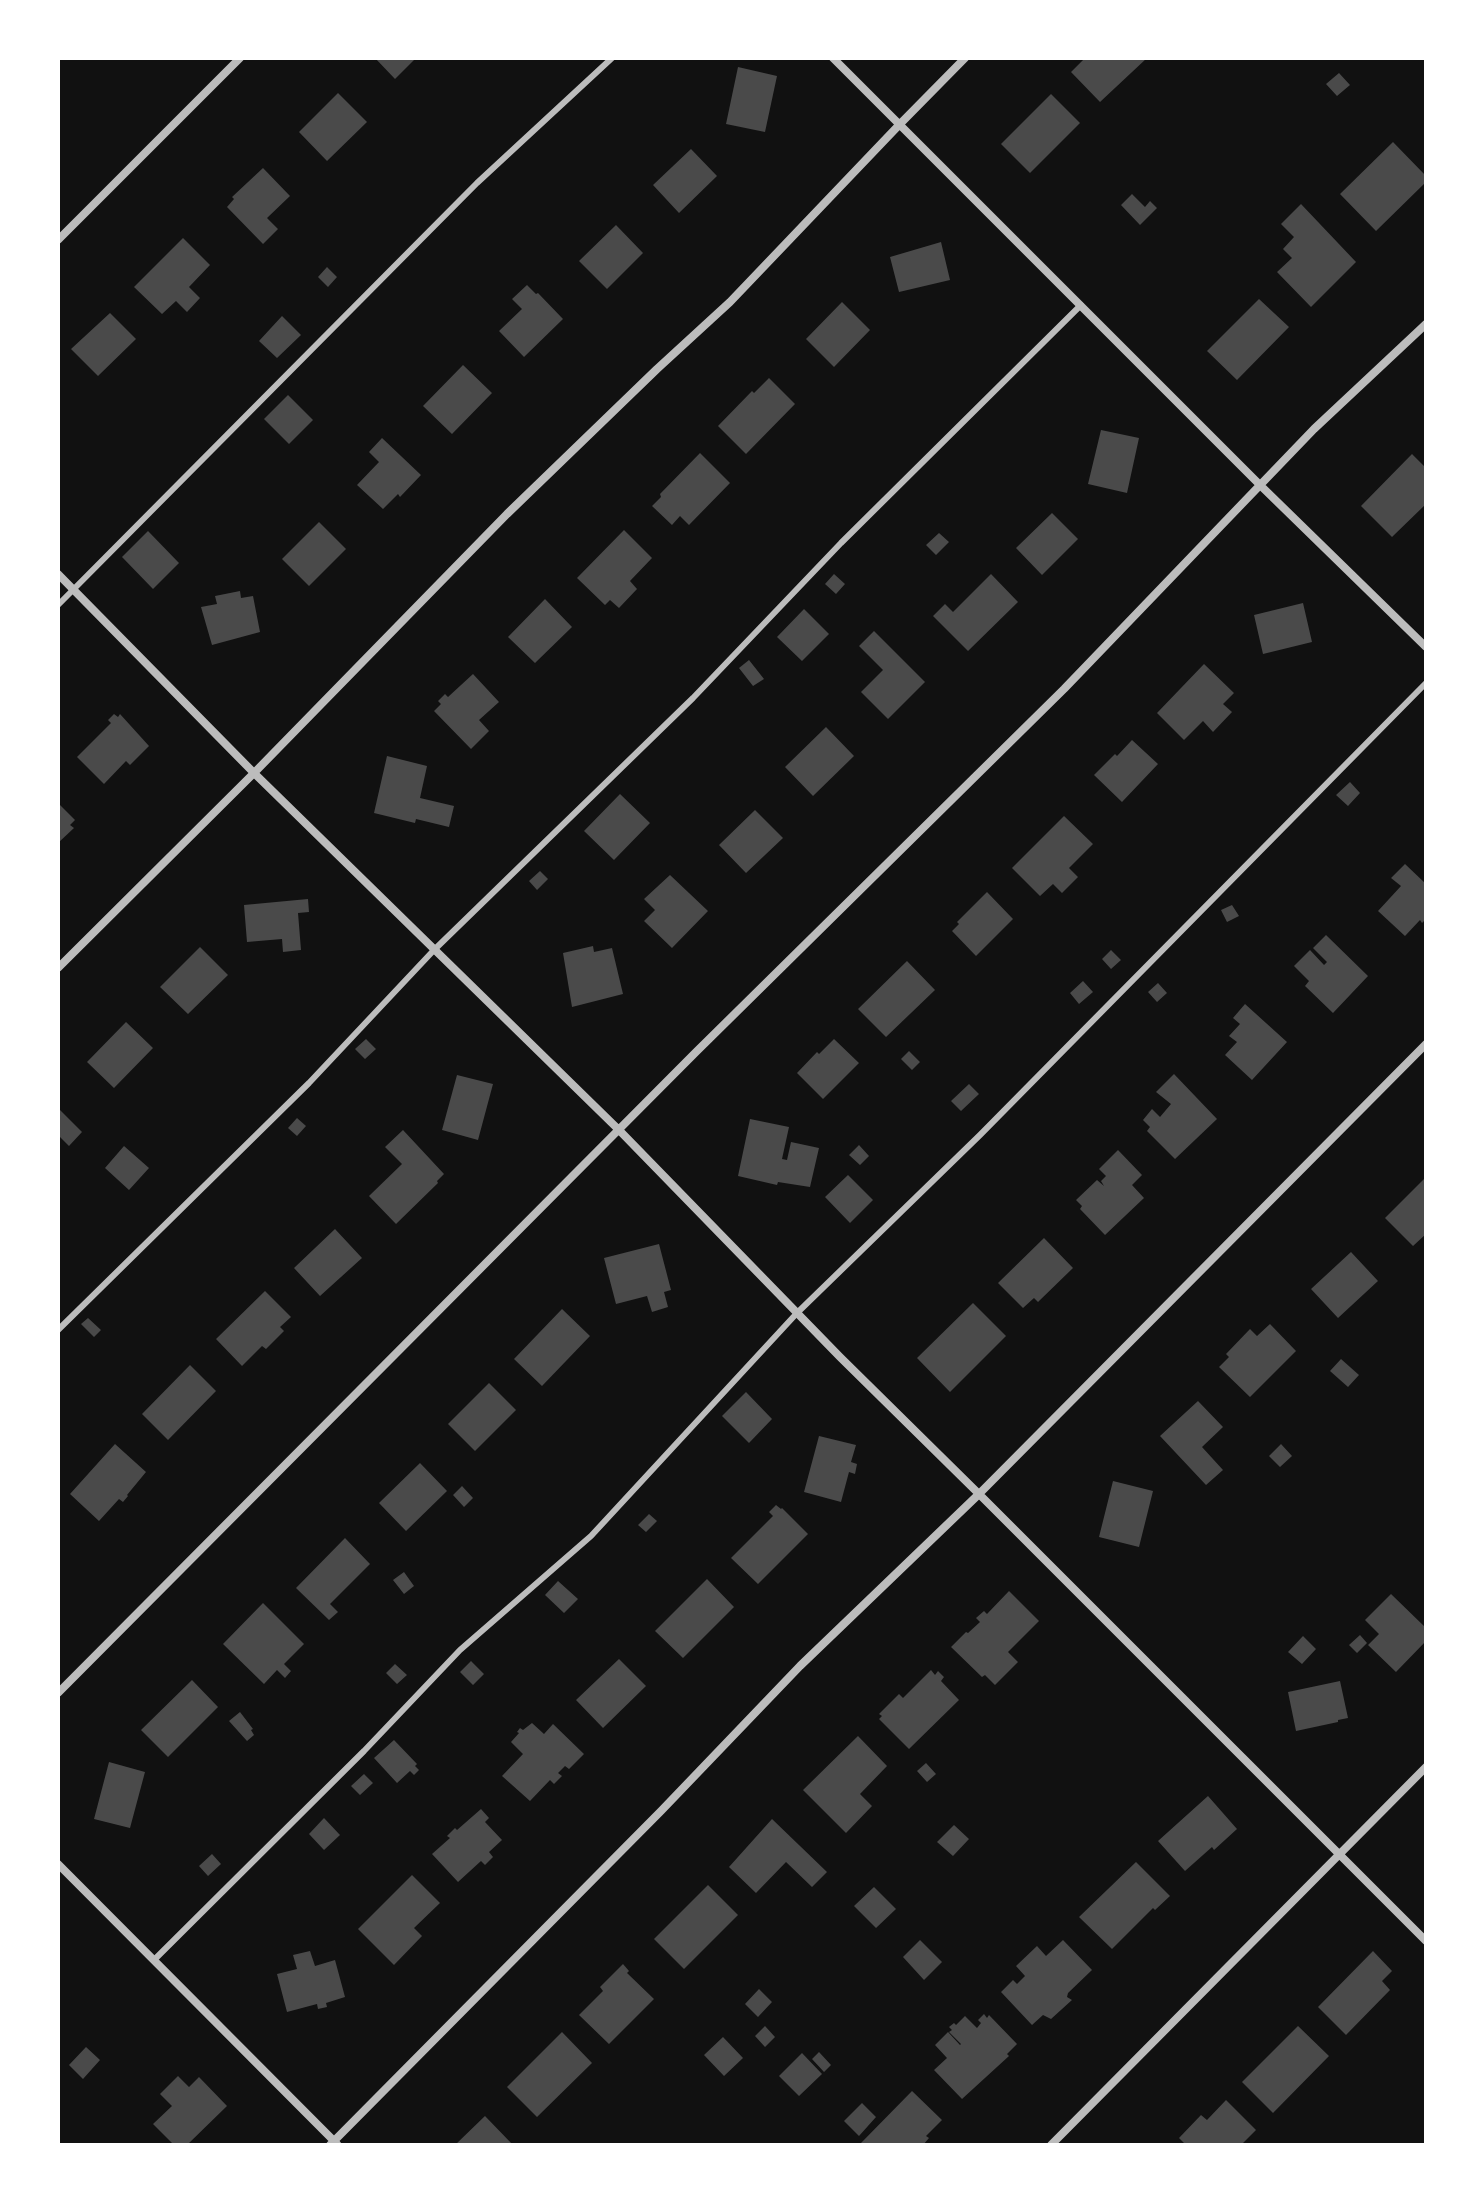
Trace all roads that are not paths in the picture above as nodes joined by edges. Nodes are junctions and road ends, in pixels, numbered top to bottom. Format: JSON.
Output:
{"nodes":[{"id":1,"x":240,"y":58,"type":"edge"},
{"id":2,"x":612,"y":58,"type":"edge"},
{"id":3,"x":833,"y":58,"type":"edge"},
{"id":4,"x":965,"y":58,"type":"edge"},
{"id":5,"x":900,"y":124,"type":"junction"},
{"id":6,"x":58,"y":240,"type":"edge"},
{"id":7,"x":1081,"y":305,"type":"junction"},
{"id":8,"x":1426,"y":324,"type":"edge"},
{"id":9,"x":1260,"y":485,"type":"junction"},
{"id":10,"x":58,"y":574,"type":"edge"},
{"id":11,"x":73,"y":590,"type":"junction"},
{"id":12,"x":58,"y":605,"type":"edge"},
{"id":13,"x":1426,"y":647,"type":"edge"},
{"id":14,"x":1426,"y":683,"type":"edge"},
{"id":15,"x":254,"y":773,"type":"junction"},
{"id":16,"x":434,"y":950,"type":"junction"},
{"id":17,"x":58,"y":968,"type":"edge"},
{"id":18,"x":1426,"y":1044,"type":"edge"},
{"id":19,"x":619,"y":1130,"type":"junction"},
{"id":20,"x":797,"y":1313,"type":"junction"},
{"id":21,"x":58,"y":1330,"type":"edge"},
{"id":22,"x":979,"y":1494,"type":"junction"},
{"id":23,"x":58,"y":1693,"type":"edge"},
{"id":24,"x":1426,"y":1767,"type":"edge"},
{"id":25,"x":1340,"y":1855,"type":"junction"},
{"id":26,"x":58,"y":1864,"type":"edge"},
{"id":27,"x":1426,"y":1941,"type":"edge"},
{"id":28,"x":154,"y":1960,"type":"junction"},
{"id":29,"x":334,"y":2144,"type":"edge"},
{"id":30,"x":1051,"y":2145,"type":"edge"}],
"edges":[{"from":1,"to":6,"type":"street"},
{"from":2,"to":11,"type":"lane"},
{"from":3,"to":5,"type":"street"},
{"from":4,"to":5,"type":"street"},
{"from":5,"to":7,"type":"street"},
{"from":5,"to":15,"type":"street"},
{"from":7,"to":9,"type":"street"},
{"from":7,"to":16,"type":"lane"},
{"from":8,"to":9,"type":"street"},
{"from":9,"to":13,"type":"street"},
{"from":9,"to":19,"type":"street"},
{"from":10,"to":11,"type":"street"},
{"from":11,"to":12,"type":"lane"},
{"from":11,"to":15,"type":"street"},
{"from":14,"to":20,"type":"lane"},
{"from":15,"to":16,"type":"street"},
{"from":15,"to":17,"type":"street"},
{"from":16,"to":19,"type":"street"},
{"from":16,"to":21,"type":"lane"},
{"from":18,"to":22,"type":"street"},
{"from":19,"to":20,"type":"street"},
{"from":19,"to":23,"type":"street"},
{"from":20,"to":22,"type":"street"},
{"from":20,"to":28,"type":"lane"},
{"from":22,"to":25,"type":"street"},
{"from":22,"to":29,"type":"street"},
{"from":24,"to":25,"type":"street"},
{"from":25,"to":27,"type":"street"},
{"from":25,"to":30,"type":"street"},
{"from":26,"to":28,"type":"street"},
{"from":28,"to":29,"type":"street"}]}
